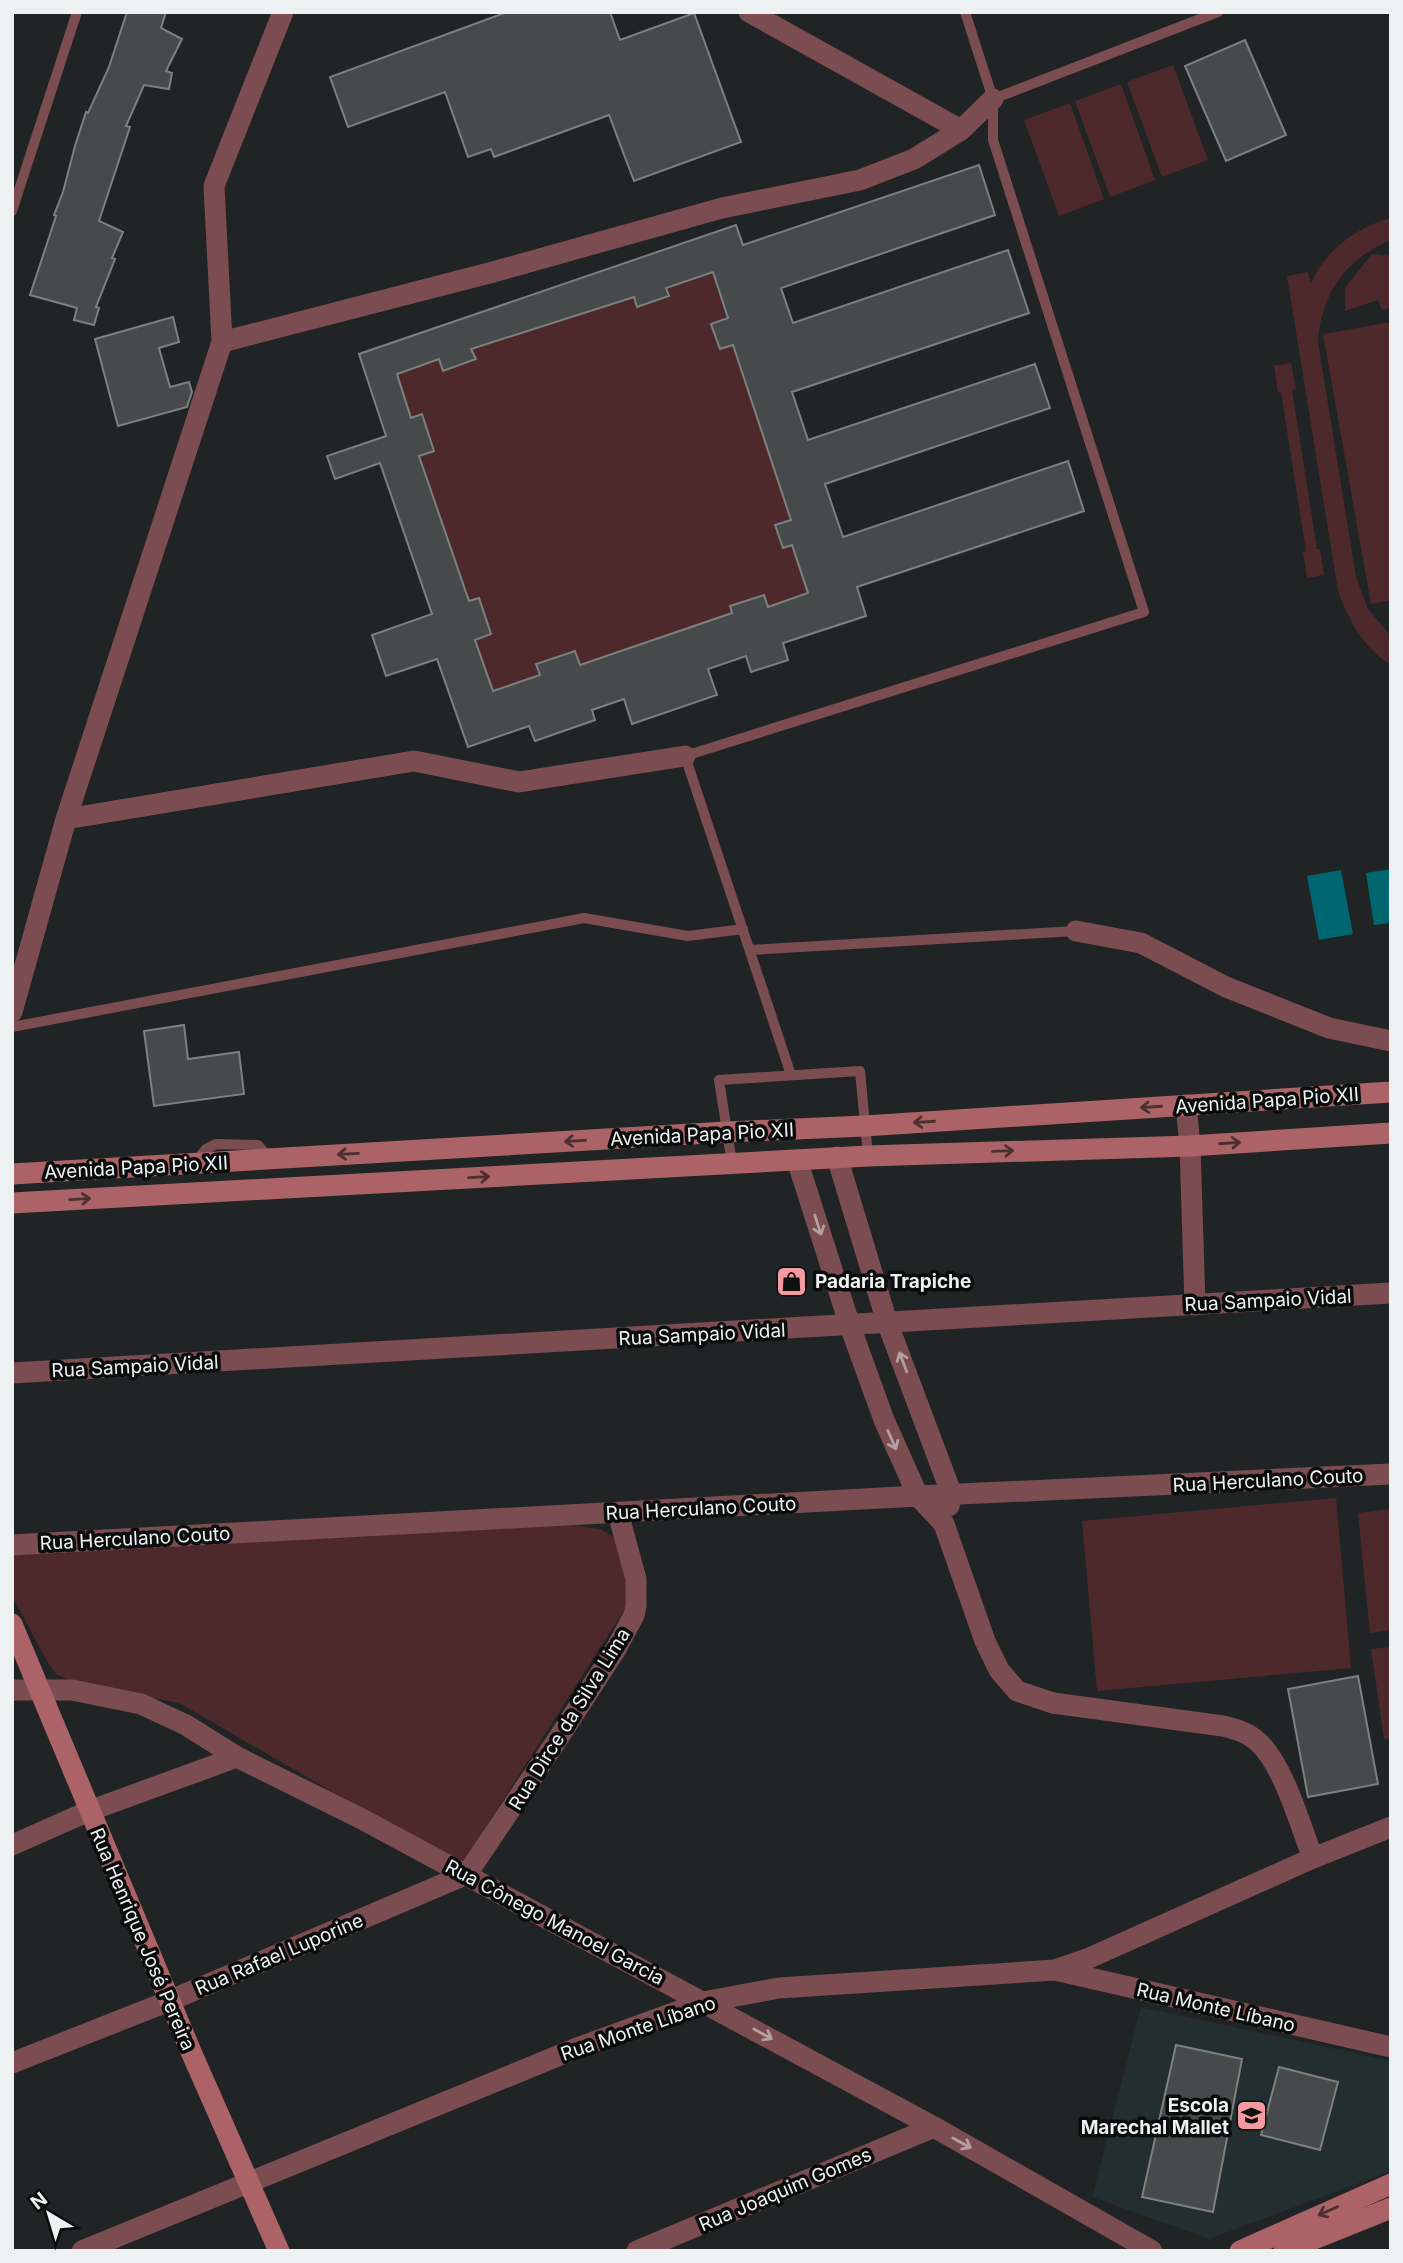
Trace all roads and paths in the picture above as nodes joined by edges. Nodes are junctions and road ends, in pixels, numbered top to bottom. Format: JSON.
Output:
{"nodes":[{"id":1,"x":77,"y":12,"type":"edge"},
{"id":2,"x":283,"y":12,"type":"edge"},
{"id":3,"x":749,"y":12,"type":"edge"},
{"id":4,"x":965,"y":12,"type":"edge"},
{"id":5,"x":1218,"y":12,"type":"edge"},
{"id":6,"x":993,"y":99,"type":"junction"},
{"id":7,"x":961,"y":130,"type":"junction"},
{"id":8,"x":12,"y":211,"type":"edge"},
{"id":9,"x":222,"y":342,"type":"junction"},
{"id":10,"x":685,"y":757,"type":"junction"},
{"id":11,"x":66,"y":819,"type":"junction"},
{"id":12,"x":743,"y":929,"type":"junction"},
{"id":13,"x":1076,"y":931,"type":"joint"},
{"id":14,"x":750,"y":950,"type":"junction"},
{"id":15,"x":12,"y":1012,"type":"edge"},
{"id":16,"x":12,"y":1027,"type":"edge"},
{"id":17,"x":1391,"y":1041,"type":"edge"},
{"id":18,"x":792,"y":1075,"type":"junction"},
{"id":19,"x":1391,"y":1092,"type":"edge"},
{"id":20,"x":1186,"y":1105,"type":"junction"},
{"id":21,"x":864,"y":1126,"type":"junction"},
{"id":22,"x":726,"y":1132,"type":"junction"},
{"id":23,"x":1391,"y":1133,"type":"edge"},
{"id":24,"x":1191,"y":1146,"type":"junction"},
{"id":25,"x":440,"y":1149,"type":"junction"},
{"id":26,"x":868,"y":1156,"type":"junction"},
{"id":27,"x":837,"y":1157,"type":"junction"},
{"id":28,"x":797,"y":1160,"type":"junction"},
{"id":29,"x":732,"y":1163,"type":"junction"},
{"id":30,"x":132,"y":1167,"type":"junction"},
{"id":31,"x":12,"y":1174,"type":"edge"},
{"id":32,"x":441,"y":1179,"type":"junction"},
{"id":33,"x":133,"y":1196,"type":"junction"},
{"id":34,"x":12,"y":1203,"type":"edge"},
{"id":35,"x":1391,"y":1293,"type":"edge"},
{"id":36,"x":1195,"y":1304,"type":"junction"},
{"id":37,"x":887,"y":1322,"type":"junction"},
{"id":38,"x":850,"y":1326,"type":"junction"},
{"id":39,"x":12,"y":1373,"type":"edge"},
{"id":40,"x":1391,"y":1474,"type":"edge"},
{"id":41,"x":952,"y":1495,"type":"junction"},
{"id":42,"x":918,"y":1496,"type":"junction"},
{"id":43,"x":618,"y":1513,"type":"junction"},
{"id":44,"x":944,"y":1524,"type":"junction"},
{"id":45,"x":12,"y":1545,"type":"edge"},
{"id":46,"x":12,"y":1625,"type":"edge"},
{"id":47,"x":38,"y":1689,"type":"junction"},
{"id":48,"x":12,"y":1690,"type":"edge"},
{"id":49,"x":237,"y":1757,"type":"junction"},
{"id":50,"x":89,"y":1811,"type":"junction"},
{"id":51,"x":1391,"y":1827,"type":"edge"},
{"id":52,"x":12,"y":1845,"type":"edge"},
{"id":53,"x":1312,"y":1858,"type":"junction"},
{"id":54,"x":467,"y":1874,"type":"junction"},
{"id":55,"x":1055,"y":1970,"type":"junction"},
{"id":56,"x":169,"y":2001,"type":"junction"},
{"id":57,"x":703,"y":2002,"type":"junction"},
{"id":58,"x":1391,"y":2047,"type":"edge"},
{"id":59,"x":12,"y":2063,"type":"edge"},
{"id":60,"x":934,"y":2127,"type":"junction"},
{"id":61,"x":248,"y":2181,"type":"junction"},
{"id":62,"x":1391,"y":2184,"type":"edge"},
{"id":63,"x":1391,"y":2208,"type":"edge"},
{"id":64,"x":82,"y":2251,"type":"edge"},
{"id":65,"x":279,"y":2251,"type":"edge"},
{"id":66,"x":637,"y":2251,"type":"edge"},
{"id":67,"x":1152,"y":2251,"type":"edge"},
{"id":68,"x":1240,"y":2251,"type":"edge"},
{"id":69,"x":1284,"y":2251,"type":"edge"}],
"edges":[{"from":1,"to":8,"type":"lane"},
{"from":2,"to":9,"type":"street"},
{"from":3,"to":7,"type":"street"},
{"from":4,"to":6,"type":"lane"},
{"from":5,"to":6,"type":"lane"},
{"from":6,"to":7,"type":"street"},
{"from":6,"to":10,"type":"lane"},
{"from":7,"to":9,"type":"street"},
{"from":9,"to":11,"type":"street"},
{"from":10,"to":11,"type":"street"},
{"from":10,"to":12,"type":"lane"},
{"from":11,"to":15,"type":"street"},
{"from":12,"to":14,"type":"lane"},
{"from":12,"to":16,"type":"lane"},
{"from":13,"to":14,"type":"lane"},
{"from":13,"to":17,"type":"street"},
{"from":14,"to":18,"type":"lane"},
{"from":18,"to":21,"type":"lane"},
{"from":18,"to":22,"type":"lane"},
{"from":19,"to":20,"type":"street","name":"Avenida Papa Pio XII"},
{"from":20,"to":21,"type":"street","name":"Avenida Papa Pio XII","one_way":true},
{"from":20,"to":24,"type":"street"},
{"from":21,"to":22,"type":"street","name":"Avenida Papa Pio XII"},
{"from":21,"to":26,"type":"lane"},
{"from":22,"to":25,"type":"street","name":"Avenida Papa Pio XII","one_way":true},
{"from":22,"to":29,"type":"lane"},
{"from":24,"to":23,"type":"street","name":"Avenida Papa Pio XII","one_way":true},
{"from":26,"to":24,"type":"street","name":"Avenida Papa Pio XII","one_way":true},
{"from":24,"to":36,"type":"street"},
{"from":25,"to":30,"type":"street","name":"Avenida Papa Pio XII","one_way":true},
{"from":25,"to":32,"type":"street"},
{"from":26,"to":27,"type":"street","name":"Avenida Papa Pio XII"},
{"from":27,"to":28,"type":"street","name":"Avenida Papa Pio XII"},
{"from":27,"to":37,"type":"street"},
{"from":28,"to":29,"type":"street","name":"Avenida Papa Pio XII"},
{"from":28,"to":38,"type":"street","one_way":true},
{"from":32,"to":29,"type":"street","name":"Avenida Papa Pio XII","one_way":true},
{"from":30,"to":31,"type":"street","name":"Avenida Papa Pio XII"},
{"from":30,"to":33,"type":"street"},
{"from":32,"to":33,"type":"street","name":"Avenida Papa Pio XII"},
{"from":34,"to":33,"type":"street","name":"Avenida Papa Pio XII","one_way":true},
{"from":35,"to":36,"type":"street","name":"Rua Sampaio Vidal"},
{"from":36,"to":37,"type":"street","name":"Rua Sampaio Vidal"},
{"from":37,"to":38,"type":"street","name":"Rua Sampaio Vidal"},
{"from":41,"to":37,"type":"street","one_way":true},
{"from":38,"to":39,"type":"street","name":"Rua Sampaio Vidal"},
{"from":38,"to":42,"type":"street","one_way":true},
{"from":40,"to":41,"type":"street","name":"Rua Herculano Couto"},
{"from":41,"to":42,"type":"street","name":"Rua Herculano Couto"},
{"from":41,"to":44,"type":"street"},
{"from":42,"to":43,"type":"street","name":"Rua Herculano Couto"},
{"from":42,"to":44,"type":"street"},
{"from":43,"to":45,"type":"street","name":"Rua Herculano Couto"},
{"from":43,"to":54,"type":"street","name":"Rua Dirce da Silva Lima"},
{"from":44,"to":53,"type":"street"},
{"from":46,"to":47,"type":"street","name":"Rua Henrique José Pereira"},
{"from":47,"to":48,"type":"street","name":"Rua Cônego Manoel Garcia"},
{"from":47,"to":49,"type":"street","name":"Rua Cônego Manoel Garcia"},
{"from":47,"to":50,"type":"street","name":"Rua Henrique José Pereira"},
{"from":49,"to":50,"type":"street"},
{"from":49,"to":54,"type":"street","name":"Rua Cônego Manoel Garcia"},
{"from":50,"to":52,"type":"street"},
{"from":50,"to":56,"type":"street","name":"Rua Henrique José Pereira"},
{"from":51,"to":53,"type":"street"},
{"from":53,"to":55,"type":"street"},
{"from":54,"to":56,"type":"street","name":"Rua Rafael Luporine"},
{"from":54,"to":57,"type":"street","name":"Rua Cônego Manoel Garcia"},
{"from":55,"to":57,"type":"street","name":"Rua Monte Líbano"},
{"from":55,"to":58,"type":"street","name":"Rua Monte Líbano"},
{"from":56,"to":59,"type":"street","name":"Rua Rafael Luporine"},
{"from":56,"to":61,"type":"street","name":"Rua Henrique José Pereira"},
{"from":57,"to":60,"type":"street","name":"Rua Cônego Manoel Garcia","one_way":true},
{"from":57,"to":61,"type":"street","name":"Rua Monte Líbano"},
{"from":60,"to":66,"type":"street","name":"Rua Joaquim Gomes"},
{"from":60,"to":67,"type":"street","name":"Rua Cônego Manoel Garcia","one_way":true},
{"from":61,"to":64,"type":"street","name":"Rua Monte Líbano"},
{"from":61,"to":65,"type":"street","name":"Rua Henrique José Pereira"},
{"from":62,"to":68,"type":"street","one_way":true},
{"from":63,"to":69,"type":"street"}]}
